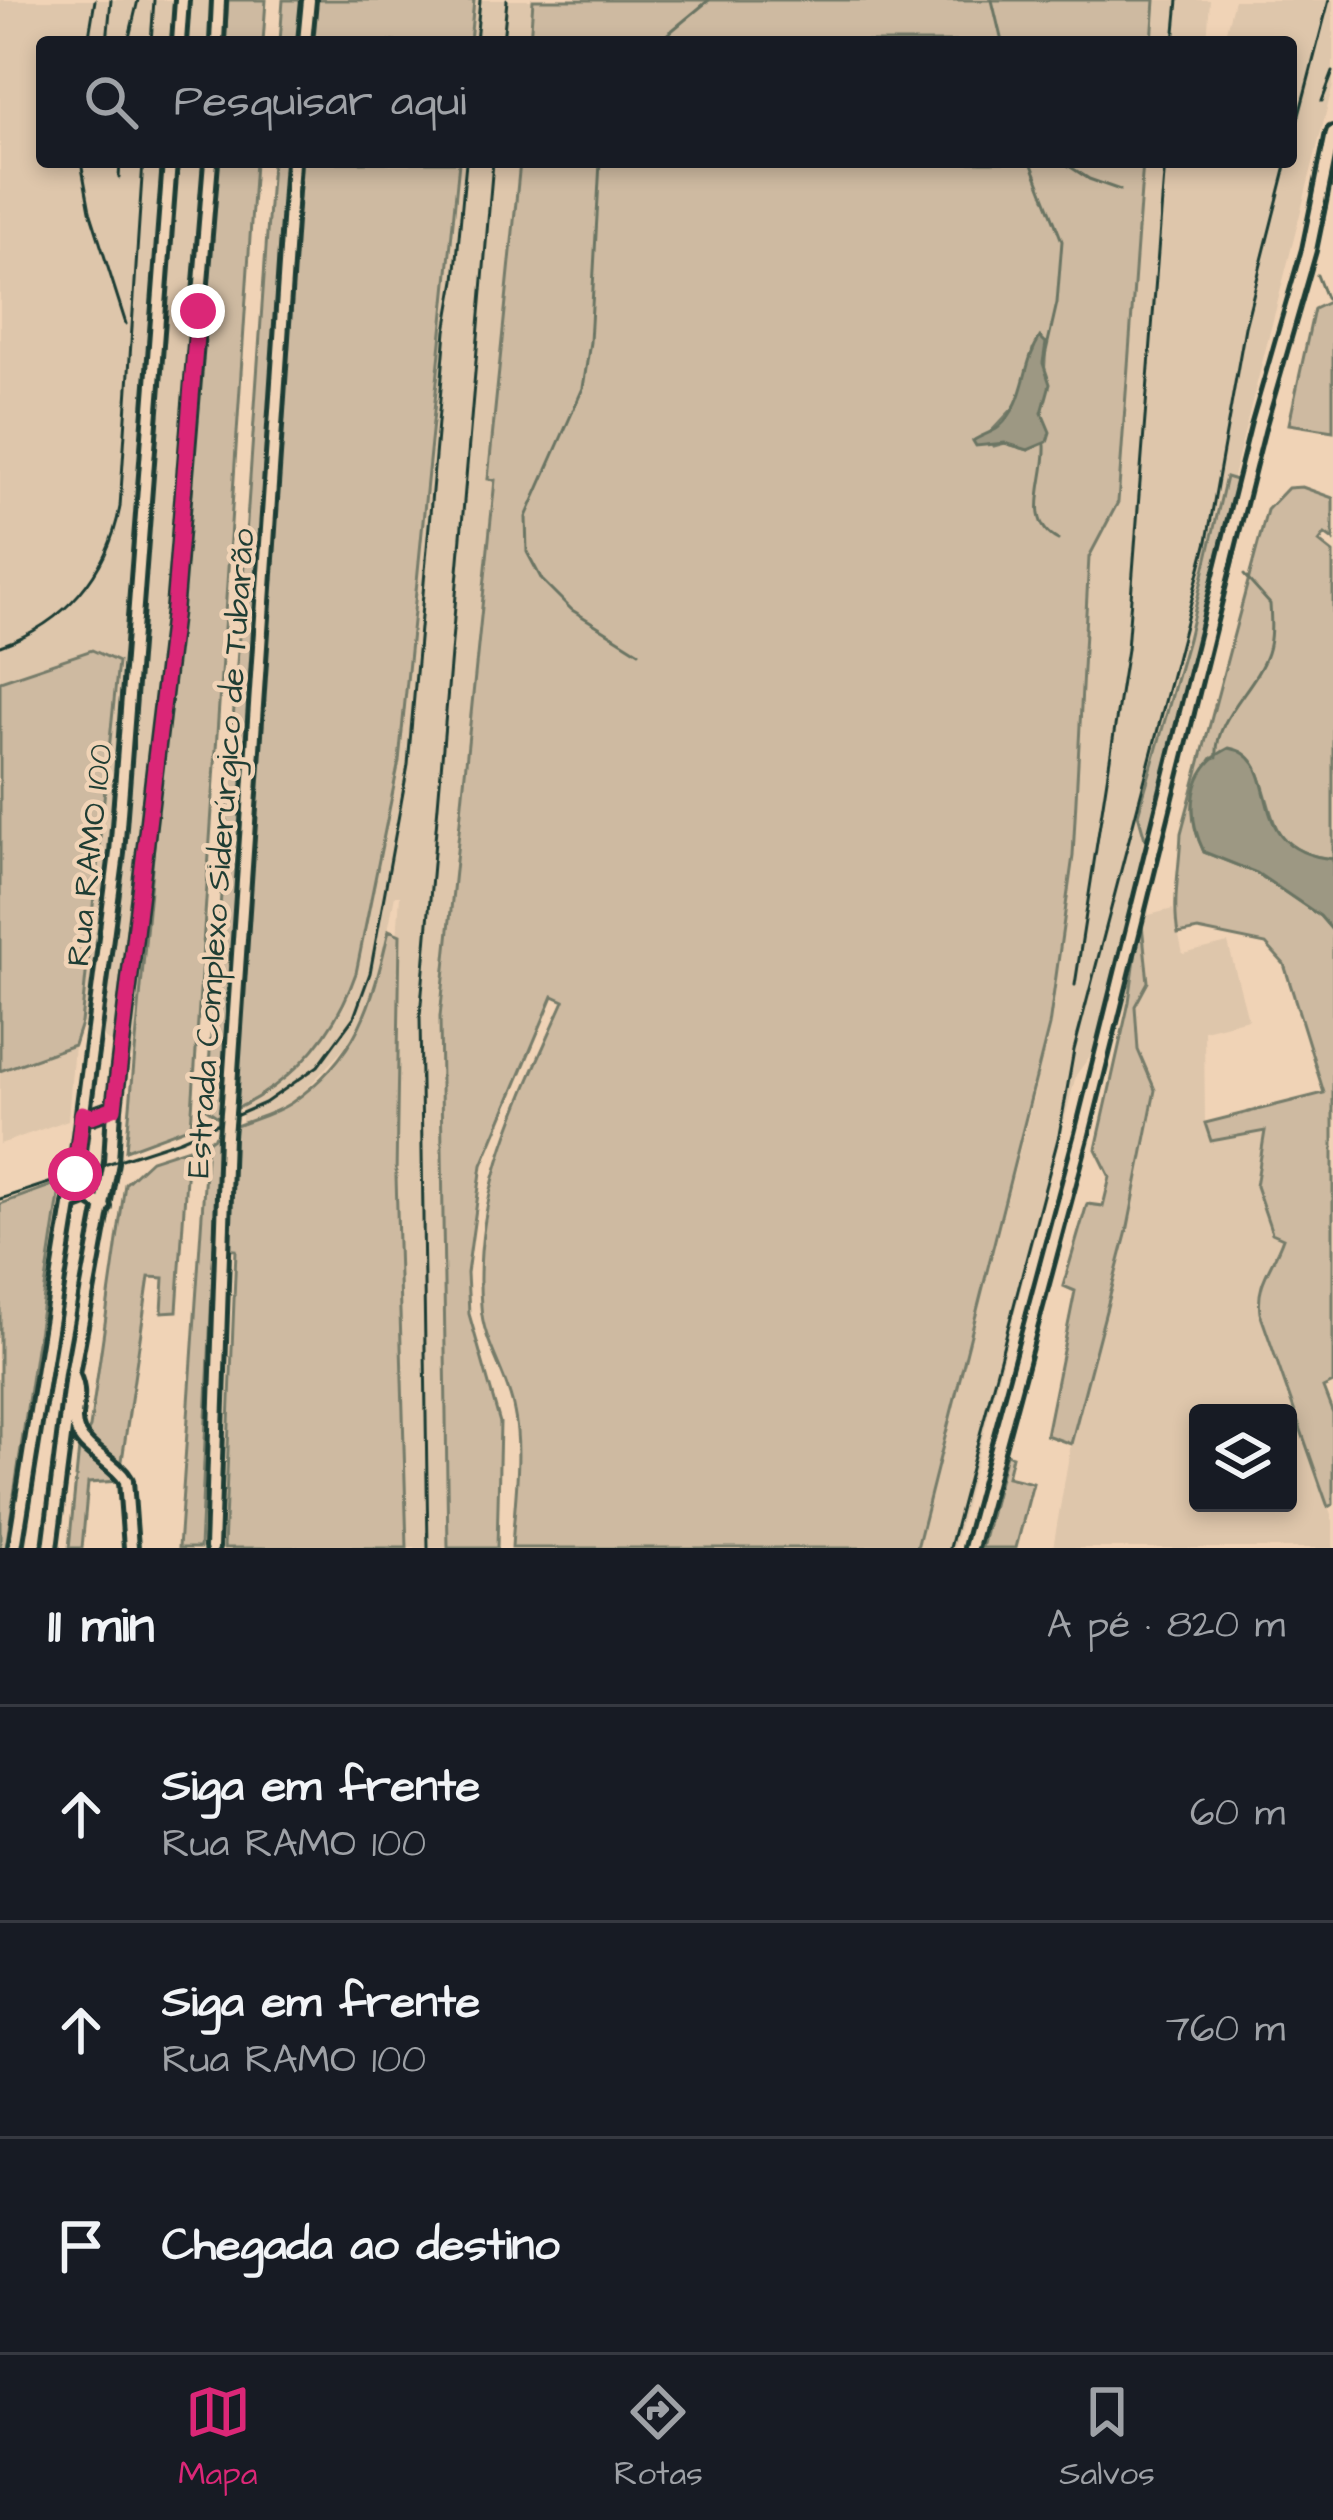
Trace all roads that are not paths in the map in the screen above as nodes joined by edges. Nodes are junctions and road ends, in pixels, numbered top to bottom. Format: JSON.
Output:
{"nodes":[{"id":1,"x":182,"y":0,"type":"edge"},
{"id":2,"x":219,"y":0,"type":"edge"},
{"id":3,"x":309,"y":0,"type":"edge"},
{"id":4,"x":179,"y":36,"type":"edge"},
{"id":5,"x":217,"y":36,"type":"edge"},
{"id":6,"x":306,"y":36,"type":"edge"},
{"id":7,"x":1333,"y":133,"type":"edge"},
{"id":8,"x":170,"y":168,"type":"edge"},
{"id":9,"x":210,"y":168,"type":"edge"},
{"id":10,"x":293,"y":168,"type":"edge"},
{"id":11,"x":114,"y":1108,"type":"junction"},
{"id":12,"x":82,"y":1113,"type":"junction"},
{"id":13,"x":70,"y":1204,"type":"junction"},
{"id":14,"x":104,"y":1207,"type":"junction"},
{"id":15,"x":72,"y":1374,"type":"junction"},
{"id":16,"x":16,"y":1548,"type":"edge"},
{"id":17,"x":50,"y":1548,"type":"edge"},
{"id":18,"x":131,"y":1548,"type":"edge"},
{"id":19,"x":212,"y":1548,"type":"edge"},
{"id":20,"x":971,"y":1548,"type":"edge"}],
"edges":[{"from":1,"to":4,"type":"street"},
{"from":2,"to":5,"type":"street"},
{"from":3,"to":6,"type":"street"},
{"from":7,"to":20,"type":"street"},
{"from":8,"to":12,"type":"street","name":"Rua RAMO 100"},
{"from":9,"to":11,"type":"street","name":"Rua RAMO 100"},
{"from":10,"to":19,"type":"street","name":"Estrada Complexo Siderúrgico de Tubarão","bridge":true},
{"from":11,"to":12,"type":"street"},
{"from":11,"to":14,"type":"street","name":"Rua RAMO 100"},
{"from":12,"to":13,"type":"street","name":"Rua RAMO 100"},
{"from":13,"to":14,"type":"street"},
{"from":13,"to":16,"type":"street","name":"Rua RAMO 100"},
{"from":14,"to":15,"type":"street","name":"Rua RAMO 100"},
{"from":15,"to":17,"type":"street","name":"Rua RAMO 100"},
{"from":15,"to":18,"type":"street"}]}
